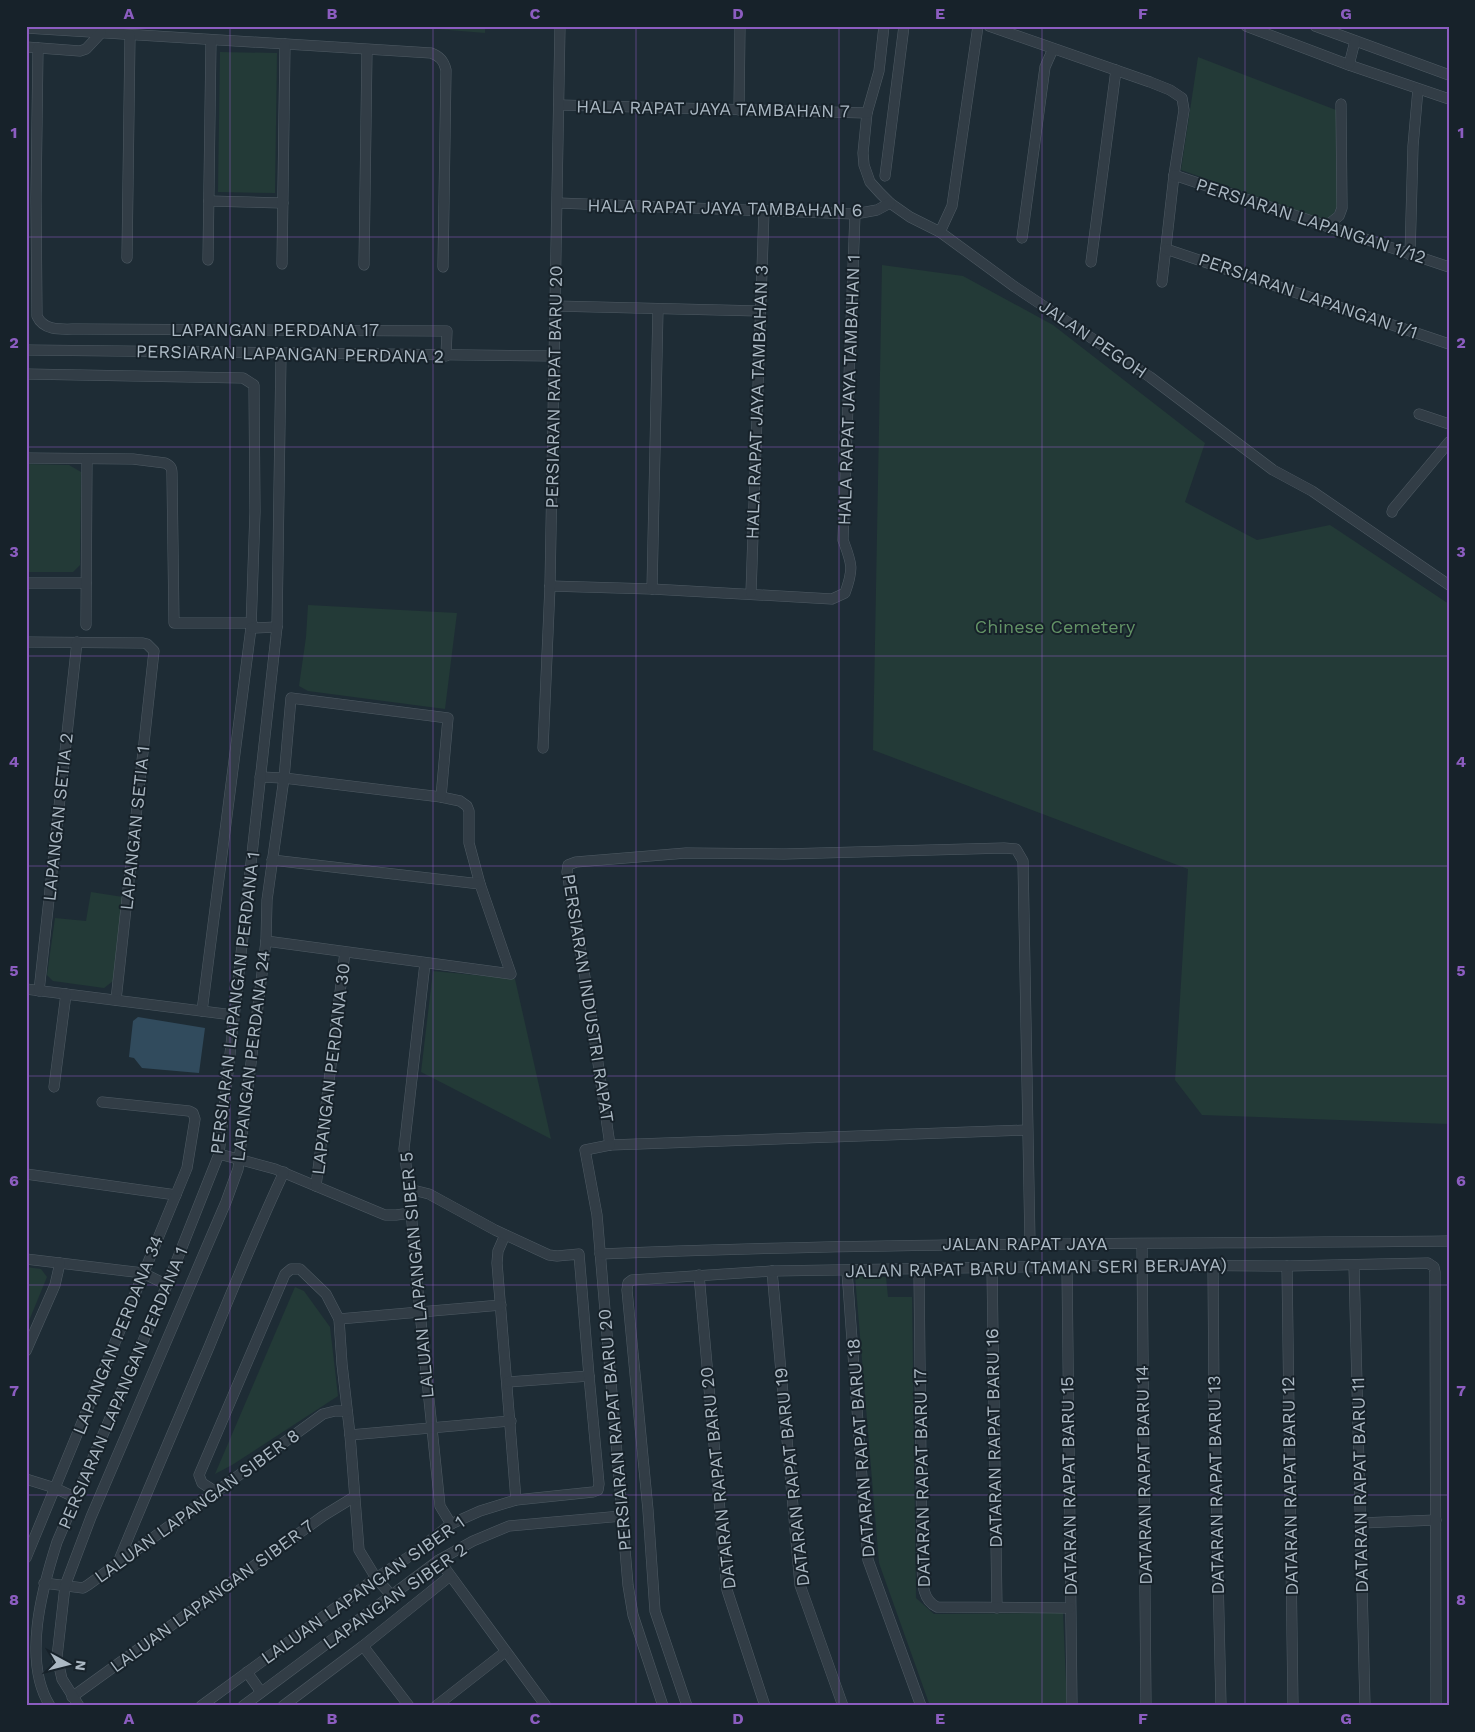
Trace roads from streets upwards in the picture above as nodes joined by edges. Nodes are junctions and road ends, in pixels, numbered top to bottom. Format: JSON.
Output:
{"nodes":[{"id":1,"x":560,"y":26,"type":"edge"},
{"id":2,"x":740,"y":26,"type":"edge"},
{"id":3,"x":884,"y":26,"type":"edge"},
{"id":4,"x":904,"y":26,"type":"edge"},
{"id":5,"x":978,"y":26,"type":"edge"},
{"id":6,"x":988,"y":26,"type":"edge"},
{"id":7,"x":1246,"y":26,"type":"edge"},
{"id":8,"x":1315,"y":26,"type":"edge"},
{"id":9,"x":26,"y":28,"type":"edge"},
{"id":10,"x":101,"y":33,"type":"junction"},
{"id":11,"x":130,"y":35,"type":"junction"},
{"id":12,"x":211,"y":40,"type":"junction"},
{"id":13,"x":1355,"y":41,"type":"junction"},
{"id":14,"x":285,"y":44,"type":"junction"},
{"id":15,"x":26,"y":47,"type":"edge"},
{"id":16,"x":38,"y":48,"type":"junction"},
{"id":17,"x":1053,"y":49,"type":"junction"},
{"id":18,"x":367,"y":50,"type":"junction"},
{"id":19,"x":1349,"y":65,"type":"junction"},
{"id":20,"x":1116,"y":70,"type":"junction"},
{"id":21,"x":1449,"y":75,"type":"edge"},
{"id":22,"x":1418,"y":89,"type":"junction"},
{"id":23,"x":1449,"y":99,"type":"edge"},
{"id":24,"x":1341,"y":104,"type":"dead end"},
{"id":25,"x":559,"y":105,"type":"junction"},
{"id":26,"x":739,"y":110,"type":"junction"},
{"id":27,"x":868,"y":113,"type":"junction"},
{"id":28,"x":1174,"y":175,"type":"junction"},
{"id":29,"x":885,"y":176,"type":"dead end"},
{"id":30,"x":31,"y":199,"type":"edge"},
{"id":31,"x":209,"y":201,"type":"junction"},
{"id":32,"x":283,"y":203,"type":"junction"},
{"id":33,"x":558,"y":203,"type":"junction"},
{"id":34,"x":890,"y":203,"type":"junction"},
{"id":35,"x":764,"y":211,"type":"junction"},
{"id":36,"x":855,"y":214,"type":"junction"},
{"id":37,"x":1326,"y":226,"type":"junction"},
{"id":38,"x":940,"y":232,"type":"junction"},
{"id":39,"x":1022,"y":238,"type":"dead end"},
{"id":40,"x":1166,"y":249,"type":"junction"},
{"id":41,"x":1410,"y":255,"type":"junction"},
{"id":42,"x":127,"y":258,"type":"dead end"},
{"id":43,"x":208,"y":260,"type":"dead end"},
{"id":44,"x":1092,"y":262,"type":"dead end"},
{"id":45,"x":282,"y":264,"type":"dead end"},
{"id":46,"x":364,"y":265,"type":"dead end"},
{"id":47,"x":443,"y":267,"type":"dead end"},
{"id":48,"x":1449,"y":267,"type":"edge"},
{"id":49,"x":1162,"y":282,"type":"dead end"},
{"id":50,"x":555,"y":306,"type":"junction"},
{"id":51,"x":658,"y":309,"type":"junction"},
{"id":52,"x":760,"y":311,"type":"junction"},
{"id":53,"x":1449,"y":344,"type":"edge"},
{"id":54,"x":26,"y":350,"type":"edge"},
{"id":55,"x":281,"y":354,"type":"junction"},
{"id":56,"x":446,"y":356,"type":"junction"},
{"id":57,"x":554,"y":356,"type":"junction"},
{"id":58,"x":26,"y":374,"type":"edge"},
{"id":59,"x":1419,"y":414,"type":"dead end"},
{"id":60,"x":1449,"y":424,"type":"edge"},
{"id":61,"x":1449,"y":442,"type":"edge"},
{"id":62,"x":26,"y":458,"type":"edge"},
{"id":63,"x":87,"y":459,"type":"junction"},
{"id":64,"x":1392,"y":512,"type":"dead end"},
{"id":65,"x":26,"y":583,"type":"edge"},
{"id":66,"x":86,"y":583,"type":"junction"},
{"id":67,"x":550,"y":586,"type":"junction"},
{"id":68,"x":1449,"y":586,"type":"edge"},
{"id":69,"x":652,"y":589,"type":"junction"},
{"id":70,"x":751,"y":593,"type":"junction"},
{"id":71,"x":86,"y":625,"type":"dead end"},
{"id":72,"x":251,"y":625,"type":"junction"},
{"id":73,"x":276,"y":627,"type":"junction"},
{"id":74,"x":26,"y":642,"type":"edge"},
{"id":75,"x":77,"y":642,"type":"junction"},
{"id":76,"x":543,"y":748,"type":"dead end"},
{"id":77,"x":260,"y":777,"type":"junction"},
{"id":78,"x":284,"y":778,"type":"junction"},
{"id":79,"x":441,"y":797,"type":"junction"},
{"id":80,"x":272,"y":860,"type":"junction"},
{"id":81,"x":480,"y":884,"type":"junction"},
{"id":82,"x":266,"y":941,"type":"junction"},
{"id":83,"x":344,"y":952,"type":"junction"},
{"id":84,"x":425,"y":963,"type":"junction"},
{"id":85,"x":26,"y":990,"type":"edge"},
{"id":86,"x":39,"y":991,"type":"junction"},
{"id":87,"x":66,"y":994,"type":"junction"},
{"id":88,"x":116,"y":1000,"type":"junction"},
{"id":89,"x":202,"y":1011,"type":"junction"},
{"id":90,"x":233,"y":1015,"type":"junction"},
{"id":91,"x":54,"y":1087,"type":"dead end"},
{"id":92,"x":102,"y":1102,"type":"dead end"},
{"id":93,"x":1027,"y":1130,"type":"junction"},
{"id":94,"x":610,"y":1145,"type":"junction"},
{"id":95,"x":219,"y":1154,"type":"junction"},
{"id":96,"x":239,"y":1158,"type":"junction"},
{"id":97,"x":284,"y":1172,"type":"junction"},
{"id":98,"x":26,"y":1174,"type":"edge"},
{"id":99,"x":316,"y":1186,"type":"junction"},
{"id":100,"x":410,"y":1189,"type":"junction"},
{"id":101,"x":176,"y":1195,"type":"junction"},
{"id":102,"x":410,"y":1213,"type":"junction"},
{"id":103,"x":506,"y":1235,"type":"junction"},
{"id":104,"x":1449,"y":1241,"type":"edge"},
{"id":105,"x":1030,"y":1243,"type":"junction"},
{"id":106,"x":1142,"y":1244,"type":"junction"},
{"id":107,"x":600,"y":1254,"type":"junction"},
{"id":108,"x":26,"y":1259,"type":"edge"},
{"id":109,"x":60,"y":1263,"type":"junction"},
{"id":110,"x":1141,"y":1265,"type":"junction"},
{"id":111,"x":1213,"y":1265,"type":"junction"},
{"id":112,"x":1354,"y":1265,"type":"junction"},
{"id":113,"x":1287,"y":1266,"type":"junction"},
{"id":114,"x":1067,"y":1267,"type":"junction"},
{"id":115,"x":992,"y":1268,"type":"junction"},
{"id":116,"x":919,"y":1270,"type":"junction"},
{"id":117,"x":772,"y":1271,"type":"junction"},
{"id":118,"x":848,"y":1271,"type":"junction"},
{"id":119,"x":143,"y":1273,"type":"junction"},
{"id":120,"x":698,"y":1275,"type":"junction"},
{"id":121,"x":167,"y":1285,"type":"junction"},
{"id":122,"x":501,"y":1305,"type":"junction"},
{"id":123,"x":420,"y":1312,"type":"junction"},
{"id":124,"x":340,"y":1319,"type":"junction"},
{"id":125,"x":26,"y":1352,"type":"edge"},
{"id":126,"x":589,"y":1376,"type":"junction"},
{"id":127,"x":508,"y":1382,"type":"junction"},
{"id":128,"x":346,"y":1411,"type":"junction"},
{"id":129,"x":511,"y":1421,"type":"junction"},
{"id":130,"x":431,"y":1428,"type":"junction"},
{"id":131,"x":350,"y":1435,"type":"junction"},
{"id":132,"x":26,"y":1479,"type":"edge"},
{"id":133,"x":55,"y":1488,"type":"junction"},
{"id":134,"x":216,"y":1492,"type":"junction"},
{"id":135,"x":354,"y":1497,"type":"junction"},
{"id":136,"x":76,"y":1498,"type":"junction"},
{"id":137,"x":516,"y":1500,"type":"junction"},
{"id":138,"x":622,"y":1516,"type":"junction"},
{"id":139,"x":1436,"y":1520,"type":"junction"},
{"id":140,"x":1361,"y":1523,"type":"junction"},
{"id":141,"x":451,"y":1524,"type":"junction"},
{"id":142,"x":26,"y":1558,"type":"edge"},
{"id":143,"x":439,"y":1560,"type":"junction"},
{"id":144,"x":117,"y":1565,"type":"junction"},
{"id":145,"x":450,"y":1576,"type":"junction"},
{"id":146,"x":376,"y":1578,"type":"junction"},
{"id":147,"x":44,"y":1583,"type":"junction"},
{"id":148,"x":65,"y":1586,"type":"junction"},
{"id":149,"x":392,"y":1596,"type":"junction"},
{"id":150,"x":996,"y":1608,"type":"junction"},
{"id":151,"x":1070,"y":1608,"type":"junction"},
{"id":152,"x":363,"y":1646,"type":"junction"},
{"id":153,"x":505,"y":1652,"type":"junction"},
{"id":154,"x":247,"y":1672,"type":"junction"},
{"id":155,"x":261,"y":1692,"type":"junction"},
{"id":156,"x":72,"y":1697,"type":"junction"},
{"id":157,"x":50,"y":1706,"type":"edge"},
{"id":158,"x":79,"y":1706,"type":"edge"},
{"id":159,"x":201,"y":1706,"type":"edge"},
{"id":160,"x":242,"y":1706,"type":"edge"},
{"id":161,"x":283,"y":1706,"type":"edge"},
{"id":162,"x":409,"y":1706,"type":"edge"},
{"id":163,"x":436,"y":1706,"type":"edge"},
{"id":164,"x":546,"y":1706,"type":"edge"},
{"id":165,"x":663,"y":1706,"type":"edge"},
{"id":166,"x":687,"y":1706,"type":"edge"},
{"id":167,"x":765,"y":1706,"type":"edge"},
{"id":168,"x":843,"y":1706,"type":"edge"},
{"id":169,"x":921,"y":1706,"type":"edge"},
{"id":170,"x":1072,"y":1706,"type":"edge"},
{"id":171,"x":1146,"y":1706,"type":"edge"},
{"id":172,"x":1220,"y":1706,"type":"edge"},
{"id":173,"x":1293,"y":1706,"type":"edge"},
{"id":174,"x":1365,"y":1706,"type":"edge"},
{"id":175,"x":1436,"y":1706,"type":"edge"}],
"edges":[{"from":1,"to":25,"type":"street","name":"PERSIARAN RAPAT BARU 20"},
{"from":2,"to":26,"type":"street"},
{"from":3,"to":27,"type":"street","name":"JALAN PEGOH"},
{"from":4,"to":29,"type":"street"},
{"from":5,"to":38,"type":"street"},
{"from":6,"to":17,"type":"street"},
{"from":7,"to":19,"type":"street"},
{"from":8,"to":13,"type":"street"},
{"from":9,"to":10,"type":"street"},
{"from":10,"to":11,"type":"street"},
{"from":10,"to":16,"type":"street"},
{"from":11,"to":12,"type":"street"},
{"from":11,"to":42,"type":"street"},
{"from":12,"to":14,"type":"street"},
{"from":12,"to":31,"type":"street"},
{"from":13,"to":19,"type":"street"},
{"from":13,"to":21,"type":"street"},
{"from":14,"to":18,"type":"street"},
{"from":14,"to":32,"type":"street"},
{"from":15,"to":16,"type":"street"},
{"from":16,"to":30,"type":"street"},
{"from":17,"to":20,"type":"street"},
{"from":17,"to":39,"type":"street"},
{"from":18,"to":46,"type":"street"},
{"from":18,"to":47,"type":"street"},
{"from":19,"to":22,"type":"street"},
{"from":20,"to":28,"type":"street"},
{"from":20,"to":44,"type":"street"},
{"from":22,"to":23,"type":"street"},
{"from":22,"to":41,"type":"street"},
{"from":24,"to":37,"type":"street"},
{"from":25,"to":26,"type":"street","name":"HALA RAPAT JAYA TAMBAHAN 7"},
{"from":25,"to":33,"type":"street","name":"PERSIARAN RAPAT BARU 20"},
{"from":26,"to":27,"type":"street","name":"HALA RAPAT JAYA TAMBAHAN 7"},
{"from":27,"to":34,"type":"street","name":"JALAN PEGOH"},
{"from":28,"to":37,"type":"street","name":"PERSIARAN LAPANGAN 1/12"},
{"from":28,"to":40,"type":"street"},
{"from":30,"to":56,"type":"street","name":"LAPANGAN PERDANA 17"},
{"from":31,"to":32,"type":"street"},
{"from":31,"to":43,"type":"street"},
{"from":32,"to":45,"type":"street"},
{"from":33,"to":35,"type":"street","name":"HALA RAPAT JAYA TAMBAHAN 6"},
{"from":33,"to":50,"type":"street","name":"PERSIARAN RAPAT BARU 20"},
{"from":34,"to":36,"type":"street","name":"HALA RAPAT JAYA TAMBAHAN 6"},
{"from":34,"to":38,"type":"street","name":"JALAN PEGOH"},
{"from":35,"to":36,"type":"street","name":"HALA RAPAT JAYA TAMBAHAN 6"},
{"from":35,"to":52,"type":"street","name":"HALA RAPAT JAYA TAMBAHAN 3"},
{"from":36,"to":70,"type":"street","name":"HALA RAPAT JAYA TAMBAHAN 1"},
{"from":37,"to":41,"type":"street","name":"PERSIARAN LAPANGAN 1/12"},
{"from":38,"to":68,"type":"street","name":"JALAN PEGOH"},
{"from":40,"to":49,"type":"street"},
{"from":40,"to":53,"type":"street","name":"PERSIARAN LAPANGAN 1/1"},
{"from":41,"to":48,"type":"street","name":"PERSIARAN LAPANGAN 1/12"},
{"from":50,"to":51,"type":"street"},
{"from":50,"to":57,"type":"street","name":"PERSIARAN RAPAT BARU 20"},
{"from":51,"to":52,"type":"street"},
{"from":51,"to":69,"type":"street"},
{"from":52,"to":70,"type":"street","name":"HALA RAPAT JAYA TAMBAHAN 3"},
{"from":54,"to":55,"type":"street","name":"PERSIARAN LAPANGAN PERDANA 2"},
{"from":55,"to":56,"type":"street","name":"PERSIARAN LAPANGAN PERDANA 2"},
{"from":55,"to":73,"type":"street","name":"PERSIARAN LAPANGAN PERDANA 1"},
{"from":56,"to":57,"type":"street","name":"PERSIARAN LAPANGAN PERDANA 2"},
{"from":57,"to":67,"type":"street","name":"PERSIARAN RAPAT BARU 20"},
{"from":58,"to":72,"type":"street"},
{"from":59,"to":60,"type":"street"},
{"from":61,"to":64,"type":"street"},
{"from":62,"to":63,"type":"street"},
{"from":63,"to":66,"type":"street"},
{"from":63,"to":72,"type":"street"},
{"from":65,"to":66,"type":"street"},
{"from":66,"to":71,"type":"street"},
{"from":67,"to":69,"type":"street"},
{"from":67,"to":76,"type":"street","name":"PERSIARAN RAPAT BARU 20"},
{"from":69,"to":70,"type":"street"},
{"from":72,"to":73,"type":"street"},
{"from":72,"to":89,"type":"street"},
{"from":73,"to":77,"type":"street","name":"PERSIARAN LAPANGAN PERDANA 1"},
{"from":74,"to":75,"type":"street"},
{"from":75,"to":86,"type":"street","name":"LAPANGAN SETIA 2"},
{"from":75,"to":88,"type":"street","name":"LAPANGAN SETIA 1"},
{"from":77,"to":78,"type":"street"},
{"from":77,"to":90,"type":"street","name":"PERSIARAN LAPANGAN PERDANA 1"},
{"from":78,"to":79,"type":"street"},
{"from":78,"to":79,"type":"street","name":"LAPANGAN PERDANA 24"},
{"from":78,"to":80,"type":"street","name":"LAPANGAN PERDANA 24"},
{"from":79,"to":81,"type":"street"},
{"from":80,"to":81,"type":"street"},
{"from":80,"to":82,"type":"street","name":"LAPANGAN PERDANA 24"},
{"from":81,"to":84,"type":"street"},
{"from":82,"to":83,"type":"street"},
{"from":82,"to":96,"type":"street","name":"LAPANGAN PERDANA 24"},
{"from":83,"to":84,"type":"street"},
{"from":83,"to":99,"type":"street","name":"LAPANGAN PERDANA 30"},
{"from":84,"to":100,"type":"street","name":"LALUAN LAPANGAN SIBER 5"},
{"from":85,"to":86,"type":"street"},
{"from":86,"to":87,"type":"street"},
{"from":87,"to":88,"type":"street"},
{"from":87,"to":91,"type":"street"},
{"from":88,"to":89,"type":"street"},
{"from":89,"to":90,"type":"street"},
{"from":90,"to":95,"type":"street","name":"PERSIARAN LAPANGAN PERDANA 1"},
{"from":92,"to":101,"type":"street","name":"LAPANGAN PERDANA 34"},
{"from":93,"to":94,"type":"street","name":"PERSIARAN INDUSTRI RAPAT"},
{"from":93,"to":94,"type":"street","name":"PERSIARAN INDUSTRI RAPAT"},
{"from":93,"to":105,"type":"street","name":"PERSIARAN INDUSTRI RAPAT"},
{"from":94,"to":107,"type":"street","name":"PERSIARAN RAPAT BARU 20"},
{"from":95,"to":96,"type":"street"},
{"from":95,"to":121,"type":"street","name":"PERSIARAN LAPANGAN PERDANA 1"},
{"from":96,"to":97,"type":"street"},
{"from":96,"to":148,"type":"street","name":"LAPANGAN PERDANA 24"},
{"from":97,"to":99,"type":"street"},
{"from":97,"to":144,"type":"street"},
{"from":98,"to":101,"type":"street"},
{"from":99,"to":102,"type":"street"},
{"from":100,"to":102,"type":"street","name":"LALUAN LAPANGAN SIBER 5"},
{"from":100,"to":103,"type":"street"},
{"from":101,"to":119,"type":"street","name":"LAPANGAN PERDANA 34"},
{"from":102,"to":123,"type":"street","name":"LALUAN LAPANGAN SIBER 5"},
{"from":103,"to":122,"type":"street"},
{"from":103,"to":126,"type":"street","name":"LALUAN LAPANGAN SIBER 1"},
{"from":104,"to":106,"type":"street","name":"JALAN RAPAT JAYA"},
{"from":105,"to":106,"type":"street","name":"JALAN RAPAT JAYA"},
{"from":105,"to":107,"type":"street","name":"JALAN RAPAT JAYA"},
{"from":106,"to":110,"type":"street","name":"DATARAN RAPAT BARU 14"},
{"from":107,"to":138,"type":"street","name":"PERSIARAN RAPAT BARU 20"},
{"from":108,"to":109,"type":"street"},
{"from":109,"to":119,"type":"street"},
{"from":109,"to":125,"type":"street"},
{"from":110,"to":111,"type":"street","name":"JALAN RAPAT BARU (TAMAN SERI BERJAYA)"},
{"from":110,"to":114,"type":"street","name":"JALAN RAPAT BARU (TAMAN SERI BERJAYA)"},
{"from":110,"to":171,"type":"street","name":"DATARAN RAPAT BARU 14"},
{"from":111,"to":113,"type":"street","name":"JALAN RAPAT BARU (TAMAN SERI BERJAYA)"},
{"from":111,"to":172,"type":"street","name":"DATARAN RAPAT BARU 13"},
{"from":112,"to":113,"type":"street","name":"JALAN RAPAT BARU (TAMAN SERI BERJAYA)"},
{"from":112,"to":139,"type":"street","name":"JALAN RAPAT BARU (TAMAN SERI BERJAYA)"},
{"from":112,"to":140,"type":"street","name":"DATARAN RAPAT BARU 11"},
{"from":113,"to":173,"type":"street","name":"DATARAN RAPAT BARU 12"},
{"from":114,"to":115,"type":"street","name":"JALAN RAPAT BARU (TAMAN SERI BERJAYA)"},
{"from":114,"to":151,"type":"street","name":"DATARAN RAPAT BARU 15"},
{"from":115,"to":116,"type":"street","name":"JALAN RAPAT BARU (TAMAN SERI BERJAYA)"},
{"from":115,"to":150,"type":"street","name":"DATARAN RAPAT BARU 16"},
{"from":116,"to":118,"type":"street","name":"JALAN RAPAT BARU (TAMAN SERI BERJAYA)"},
{"from":116,"to":150,"type":"street","name":"DATARAN RAPAT BARU 17"},
{"from":117,"to":118,"type":"street","name":"JALAN RAPAT BARU (TAMAN SERI BERJAYA)"},
{"from":117,"to":120,"type":"street","name":"JALAN RAPAT BARU (TAMAN SERI BERJAYA)"},
{"from":117,"to":168,"type":"street","name":"DATARAN RAPAT BARU 19"},
{"from":118,"to":169,"type":"street","name":"DATARAN RAPAT BARU 18"},
{"from":119,"to":121,"type":"street"},
{"from":119,"to":133,"type":"street","name":"LAPANGAN PERDANA 34"},
{"from":120,"to":166,"type":"street","name":"JALAN RAPAT BARU (TAMAN SERI BERJAYA)"},
{"from":120,"to":167,"type":"street","name":"DATARAN RAPAT BARU 20"},
{"from":121,"to":136,"type":"street","name":"PERSIARAN LAPANGAN PERDANA 1"},
{"from":122,"to":123,"type":"street"},
{"from":122,"to":127,"type":"street"},
{"from":123,"to":124,"type":"street"},
{"from":123,"to":130,"type":"street","name":"LALUAN LAPANGAN SIBER 5"},
{"from":124,"to":128,"type":"street"},
{"from":124,"to":134,"type":"street"},
{"from":126,"to":127,"type":"street"},
{"from":126,"to":137,"type":"street","name":"LALUAN LAPANGAN SIBER 1"},
{"from":127,"to":129,"type":"street"},
{"from":128,"to":131,"type":"street"},
{"from":128,"to":134,"type":"street","name":"LALUAN LAPANGAN SIBER 8"},
{"from":129,"to":130,"type":"street"},
{"from":129,"to":137,"type":"street"},
{"from":130,"to":131,"type":"street"},
{"from":130,"to":141,"type":"street","name":"LALUAN LAPANGAN SIBER 5"},
{"from":131,"to":135,"type":"street"},
{"from":132,"to":133,"type":"street"},
{"from":133,"to":136,"type":"street"},
{"from":133,"to":142,"type":"street","name":"LAPANGAN PERDANA 34"},
{"from":134,"to":144,"type":"street","name":"LALUAN LAPANGAN SIBER 8"},
{"from":135,"to":146,"type":"street"},
{"from":135,"to":156,"type":"street","name":"LALUAN LAPANGAN SIBER 7"},
{"from":136,"to":147,"type":"street","name":"PERSIARAN LAPANGAN PERDANA 1"},
{"from":137,"to":141,"type":"street","name":"LALUAN LAPANGAN SIBER 1"},
{"from":138,"to":143,"type":"street","name":"LAPANGAN SIBER 2"},
{"from":138,"to":165,"type":"street","name":"PERSIARAN RAPAT BARU 20"},
{"from":139,"to":140,"type":"street"},
{"from":139,"to":175,"type":"street","name":"JALAN RAPAT BARU (TAMAN SERI BERJAYA)"},
{"from":140,"to":174,"type":"street","name":"DATARAN RAPAT BARU 11"},
{"from":141,"to":146,"type":"street","name":"LALUAN LAPANGAN SIBER 1"},
{"from":143,"to":145,"type":"street"},
{"from":143,"to":149,"type":"street","name":"LAPANGAN SIBER 2"},
{"from":144,"to":148,"type":"street","name":"LALUAN LAPANGAN SIBER 8"},
{"from":145,"to":152,"type":"street"},
{"from":145,"to":153,"type":"street"},
{"from":146,"to":149,"type":"street"},
{"from":146,"to":154,"type":"street","name":"LALUAN LAPANGAN SIBER 1"},
{"from":147,"to":148,"type":"street","name":"LALUAN LAPANGAN SIBER 8"},
{"from":147,"to":157,"type":"street","name":"PERSIARAN LAPANGAN PERDANA 1"},
{"from":148,"to":156,"type":"street","name":"LAPANGAN PERDANA 24"},
{"from":149,"to":155,"type":"street","name":"LAPANGAN SIBER 2"},
{"from":150,"to":151,"type":"street","name":"DATARAN RAPAT BARU 17"},
{"from":151,"to":170,"type":"street","name":"DATARAN RAPAT BARU 15"},
{"from":152,"to":161,"type":"street"},
{"from":152,"to":162,"type":"street"},
{"from":153,"to":163,"type":"street"},
{"from":153,"to":164,"type":"street"},
{"from":154,"to":155,"type":"street"},
{"from":154,"to":159,"type":"street","name":"LALUAN LAPANGAN SIBER 1"},
{"from":155,"to":160,"type":"street","name":"LAPANGAN SIBER 2"},
{"from":156,"to":158,"type":"street","name":"LAPANGAN PERDANA 24"}]}
